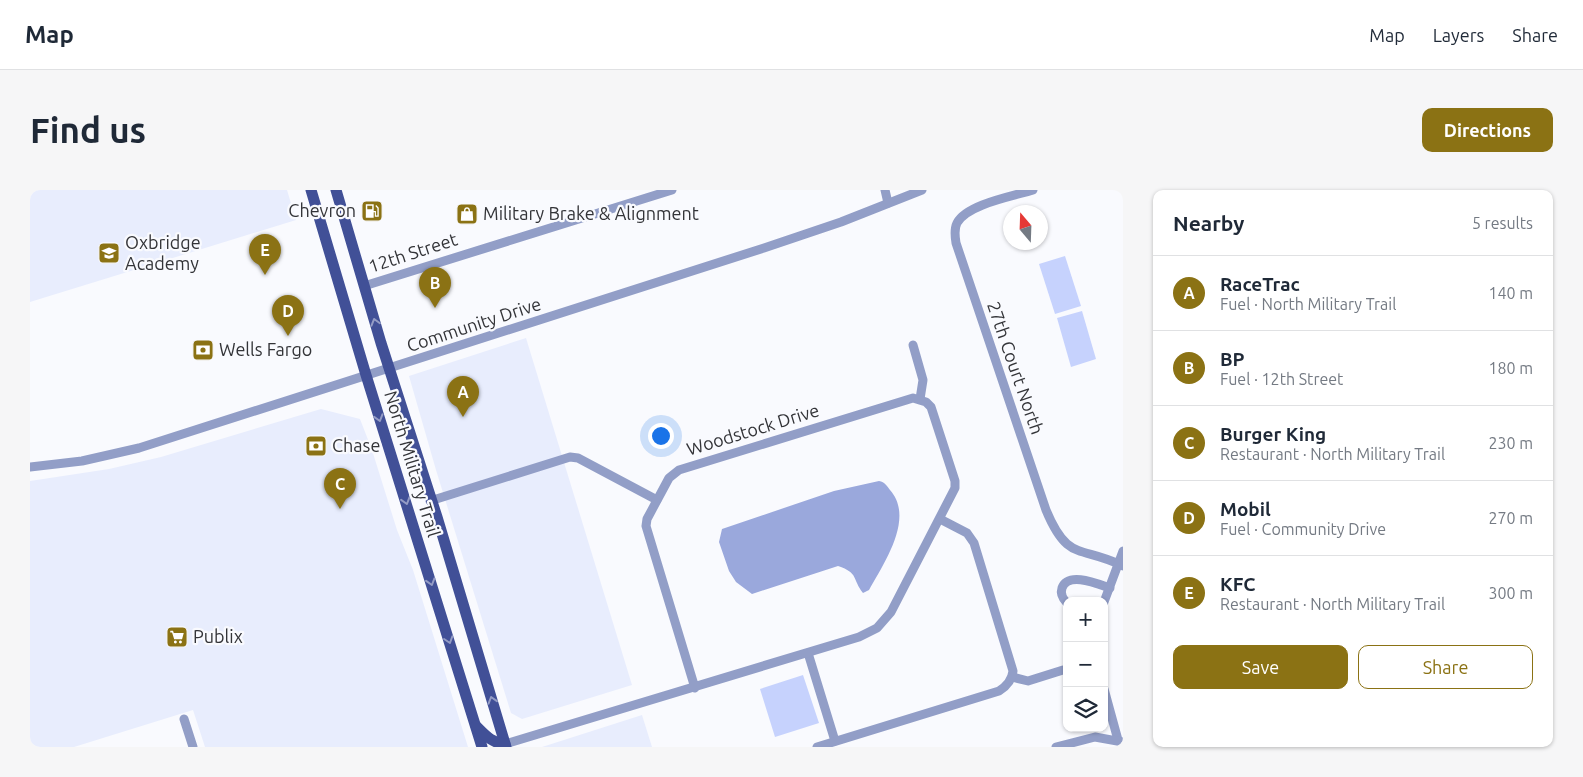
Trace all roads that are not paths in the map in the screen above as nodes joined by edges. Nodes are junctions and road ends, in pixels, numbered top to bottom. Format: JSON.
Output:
{"nodes":[{"id":1,"x":311,"y":190,"type":"edge"},
{"id":2,"x":336,"y":190,"type":"edge"},
{"id":3,"x":672,"y":190,"type":"edge"},
{"id":4,"x":885,"y":190,"type":"edge"},
{"id":5,"x":922,"y":190,"type":"edge"},
{"id":6,"x":1033,"y":190,"type":"edge"},
{"id":7,"x":888,"y":203,"type":"junction"},
{"id":8,"x":364,"y":286,"type":"junction"},
{"id":9,"x":913,"y":345,"type":"dead end"},
{"id":10,"x":389,"y":369,"type":"junction"},
{"id":11,"x":366,"y":375,"type":"junction"},
{"id":12,"x":920,"y":399,"type":"junction"},
{"id":13,"x":30,"y":467,"type":"edge"},
{"id":14,"x":657,"y":500,"type":"junction"},
{"id":15,"x":430,"y":501,"type":"junction"},
{"id":16,"x":940,"y":519,"type":"junction"},
{"id":17,"x":1123,"y":551,"type":"edge"},
{"id":18,"x":1121,"y":565,"type":"edge"},
{"id":19,"x":1110,"y":588,"type":"junction"},
{"id":20,"x":1063,"y":597,"type":"edge"},
{"id":21,"x":1106,"y":597,"type":"edge"},
{"id":22,"x":808,"y":653,"type":"junction"},
{"id":23,"x":1063,"y":670,"type":"dead end"},
{"id":24,"x":1012,"y":677,"type":"junction"},
{"id":25,"x":695,"y":688,"type":"junction"},
{"id":26,"x":1108,"y":702,"type":"edge"},
{"id":27,"x":184,"y":719,"type":"dead end"},
{"id":28,"x":475,"y":725,"type":"junction"},
{"id":29,"x":835,"y":741,"type":"junction"},
{"id":30,"x":1120,"y":741,"type":"edge"},
{"id":31,"x":506,"y":746,"type":"edge"},
{"id":32,"x":193,"y":747,"type":"edge"},
{"id":33,"x":482,"y":747,"type":"edge"},
{"id":34,"x":817,"y":747,"type":"edge"},
{"id":35,"x":1056,"y":747,"type":"edge"},
{"id":36,"x":1111,"y":747,"type":"edge"}],
"edges":[{"from":1,"to":11,"type":"main road","name":"North Military Trail"},
{"from":2,"to":8,"type":"main road","name":"North Military Trail"},
{"from":3,"to":8,"type":"street","name":"12th Street"},
{"from":4,"to":7,"type":"street"},
{"from":5,"to":7,"type":"street","name":"Community Drive"},
{"from":6,"to":18,"type":"street","name":"27th Court North"},
{"from":7,"to":10,"type":"street","name":"Community Drive"},
{"from":10,"to":8,"type":"main road","name":"North Military Trail","one_way":true},
{"from":9,"to":12,"type":"street"},
{"from":10,"to":11,"type":"street","name":"Community Drive"},
{"from":10,"to":15,"type":"main road","name":"North Military Trail"},
{"from":11,"to":13,"type":"street","name":"Community Drive"},
{"from":11,"to":28,"type":"main road","name":"North Military Trail","one_way":true},
{"from":12,"to":14,"type":"street","name":"Woodstock Drive"},
{"from":12,"to":16,"type":"street"},
{"from":14,"to":15,"type":"street"},
{"from":14,"to":25,"type":"street","name":"Woodstock Drive"},
{"from":31,"to":15,"type":"main road","name":"North Military Trail","one_way":true},
{"from":16,"to":22,"type":"street"},
{"from":16,"to":24,"type":"street"},
{"from":17,"to":18,"type":"street"},
{"from":18,"to":19,"type":"street"},
{"from":19,"to":20,"type":"street"},
{"from":19,"to":21,"type":"street"},
{"from":22,"to":25,"type":"street"},
{"from":22,"to":29,"type":"street"},
{"from":23,"to":24,"type":"street"},
{"from":24,"to":29,"type":"street"},
{"from":25,"to":31,"type":"street"},
{"from":26,"to":30,"type":"street"},
{"from":27,"to":32,"type":"street"},
{"from":28,"to":31,"type":"main road"},
{"from":28,"to":33,"type":"main road","name":"North Military Trail"},
{"from":29,"to":34,"type":"street"},
{"from":30,"to":35,"type":"street"},
{"from":30,"to":36,"type":"street"}]}
